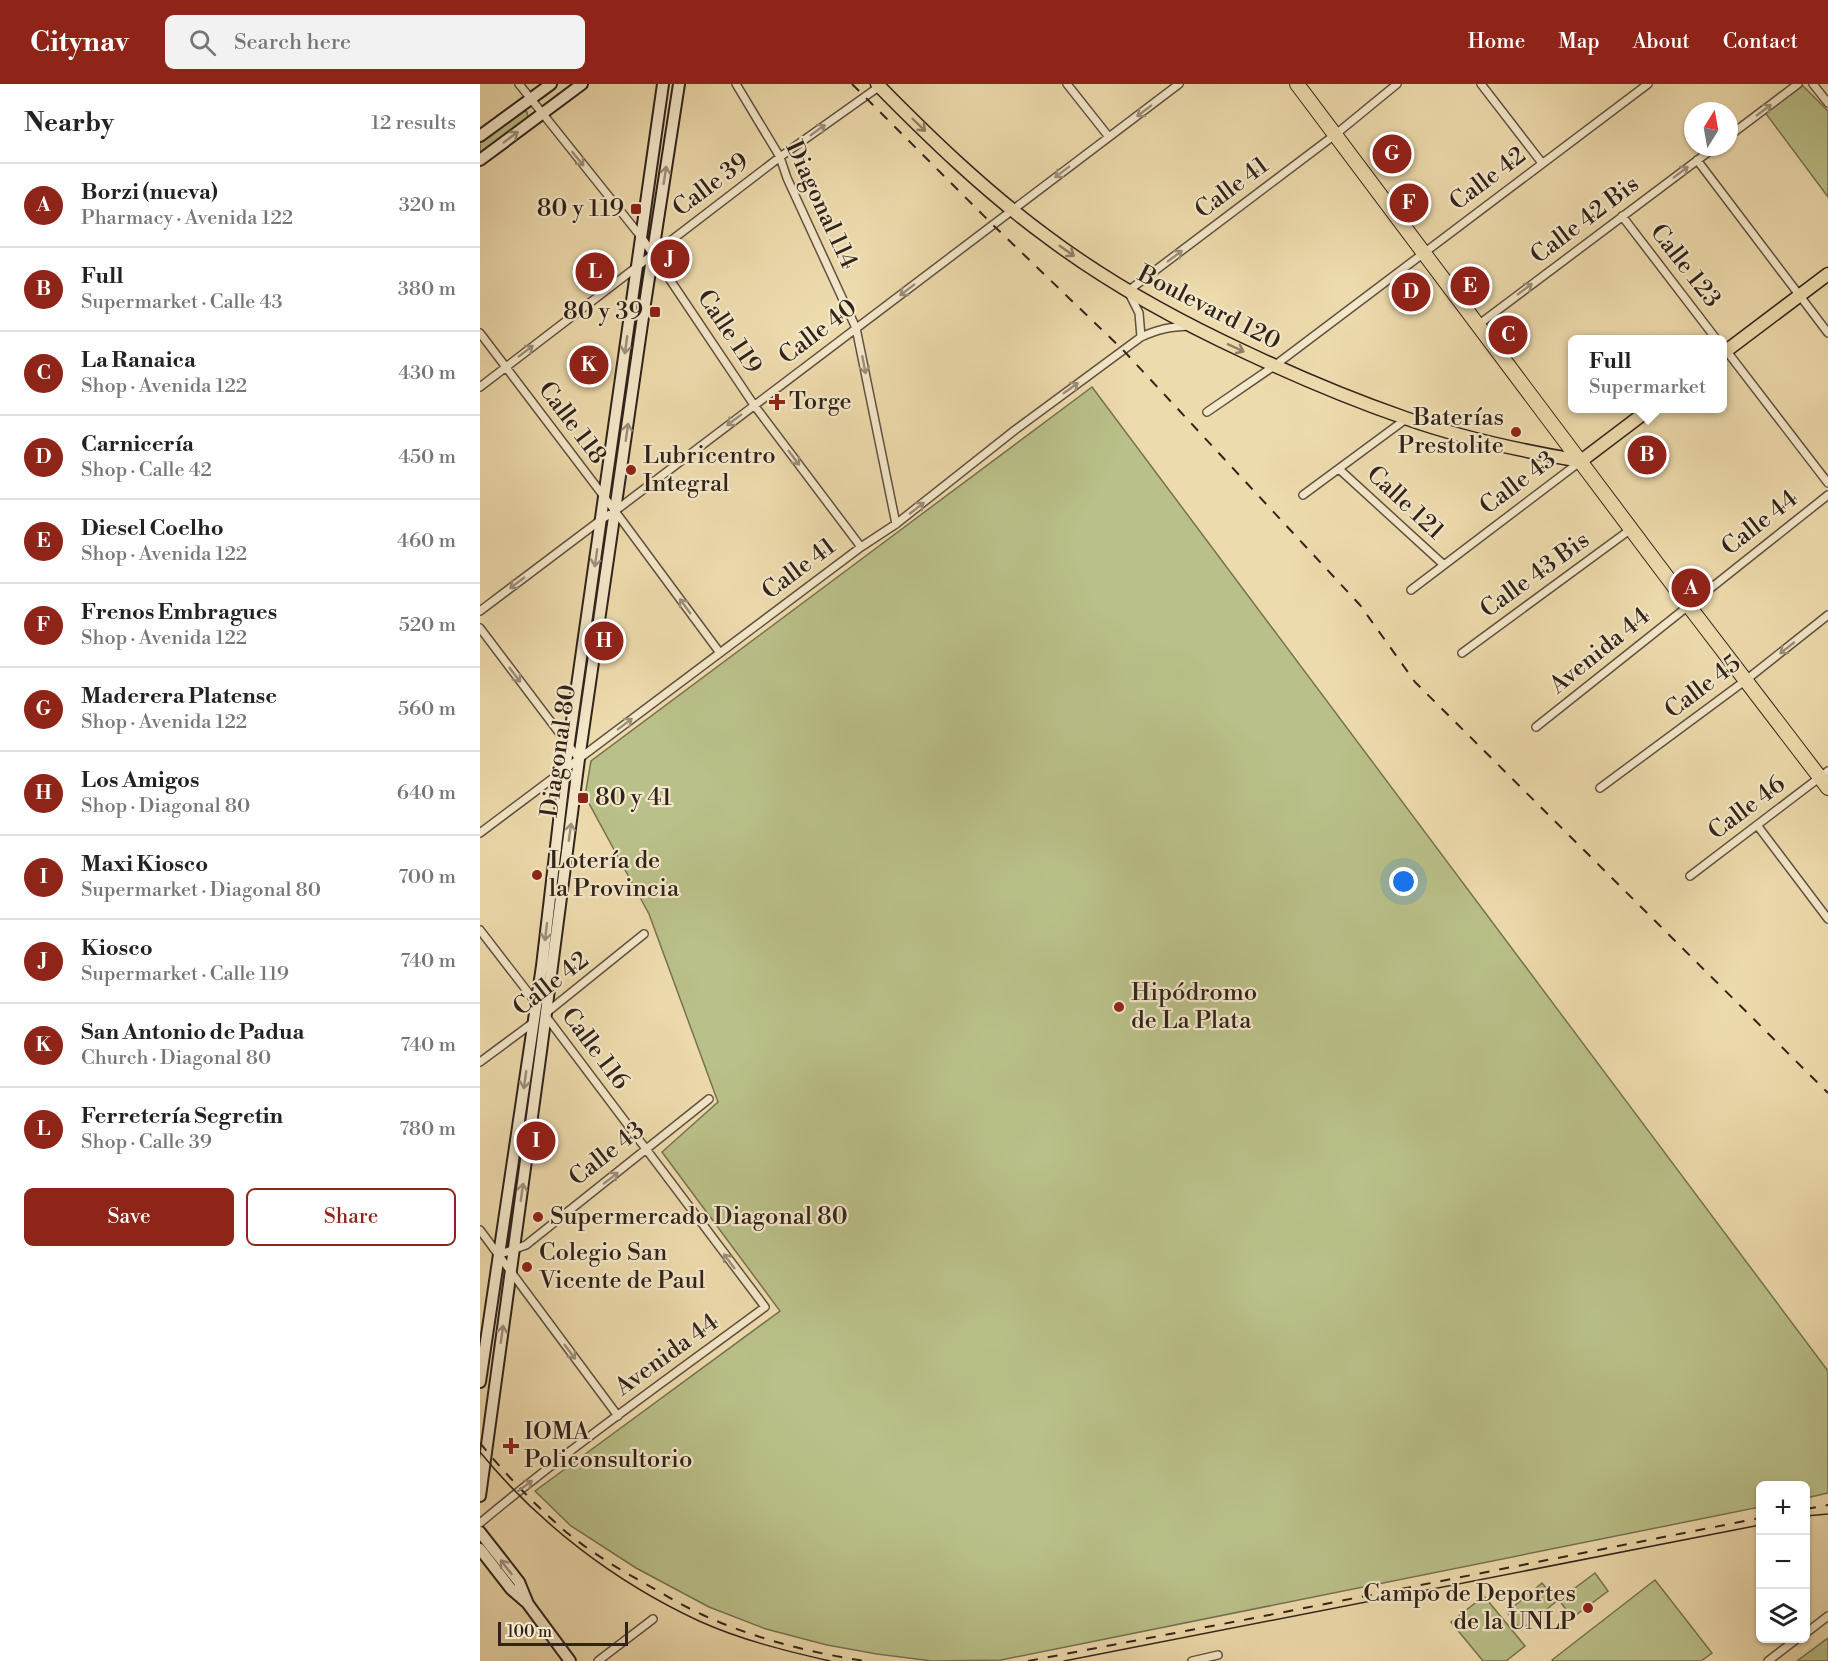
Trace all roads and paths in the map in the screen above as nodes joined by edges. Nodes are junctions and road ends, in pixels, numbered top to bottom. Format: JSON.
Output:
{"nodes":[{"id":1,"x":519,"y":84,"type":"edge"},
{"id":2,"x":551,"y":84,"type":"edge"},
{"id":3,"x":582,"y":84,"type":"edge"},
{"id":4,"x":663,"y":84,"type":"edge"},
{"id":5,"x":679,"y":84,"type":"edge"},
{"id":6,"x":736,"y":84,"type":"edge"},
{"id":7,"x":1067,"y":84,"type":"edge"},
{"id":8,"x":1179,"y":84,"type":"edge"},
{"id":9,"x":1297,"y":84,"type":"edge"},
{"id":10,"x":1397,"y":84,"type":"edge"},
{"id":11,"x":1481,"y":84,"type":"edge"},
{"id":12,"x":1648,"y":84,"type":"edge"},
{"id":13,"x":1798,"y":84,"type":"edge"},
{"id":14,"x":1813,"y":84,"type":"edge"},
{"id":15,"x":880,"y":85,"type":"edge"},
{"id":16,"x":530,"y":99,"type":"junction"},
{"id":17,"x":1828,"y":103,"type":"edge"},
{"id":18,"x":541,"y":114,"type":"junction"},
{"id":19,"x":1738,"y":129,"type":"edge"},
{"id":20,"x":1336,"y":134,"type":"junction"},
{"id":21,"x":480,"y":136,"type":"edge"},
{"id":22,"x":1109,"y":137,"type":"junction"},
{"id":23,"x":1702,"y":156,"type":"edge"},
{"id":24,"x":780,"y":158,"type":"junction"},
{"id":25,"x":480,"y":160,"type":"edge"},
{"id":26,"x":1697,"y":160,"type":"junction"},
{"id":27,"x":1542,"y":163,"type":"junction"},
{"id":28,"x":1013,"y":209,"type":"junction"},
{"id":29,"x":1622,"y":216,"type":"junction"},
{"id":30,"x":642,"y":238,"type":"junction"},
{"id":31,"x":1423,"y":252,"type":"junction"},
{"id":32,"x":653,"y":254,"type":"junction"},
{"id":33,"x":637,"y":266,"type":"junction"},
{"id":34,"x":1828,"y":274,"type":"edge"},
{"id":35,"x":1128,"y":291,"type":"junction"},
{"id":36,"x":1800,"y":296,"type":"junction"},
{"id":37,"x":1478,"y":325,"type":"junction"},
{"id":38,"x":1191,"y":326,"type":"junction"},
{"id":39,"x":856,"y":328,"type":"junction"},
{"id":40,"x":480,"y":333,"type":"edge"},
{"id":41,"x":1828,"y":333,"type":"edge"},
{"id":42,"x":1715,"y":335,"type":"edge"},
{"id":43,"x":1141,"y":337,"type":"junction"},
{"id":44,"x":1727,"y":347,"type":"edge"},
{"id":45,"x":1727,"y":355,"type":"edge"},
{"id":46,"x":1274,"y":366,"type":"junction"},
{"id":47,"x":506,"y":367,"type":"junction"},
{"id":48,"x":480,"y":387,"type":"edge"},
{"id":49,"x":754,"y":405,"type":"junction"},
{"id":50,"x":1207,"y":412,"type":"dead end"},
{"id":51,"x":1644,"y":413,"type":"edge"},
{"id":52,"x":1406,"y":419,"type":"junction"},
{"id":53,"x":1581,"y":461,"type":"junction"},
{"id":54,"x":1340,"y":468,"type":"junction"},
{"id":55,"x":1828,"y":483,"type":"edge"},
{"id":56,"x":1303,"y":495,"type":"dead end"},
{"id":57,"x":1828,"y":495,"type":"edge"},
{"id":58,"x":605,"y":499,"type":"junction"},
{"id":59,"x":615,"y":511,"type":"junction"},
{"id":60,"x":602,"y":519,"type":"junction"},
{"id":61,"x":896,"y":524,"type":"junction"},
{"id":62,"x":1631,"y":529,"type":"junction"},
{"id":63,"x":861,"y":547,"type":"junction"},
{"id":64,"x":1444,"y":565,"type":"junction"},
{"id":65,"x":1411,"y":590,"type":"dead end"},
{"id":66,"x":1688,"y":605,"type":"junction"},
{"id":67,"x":480,"y":611,"type":"edge"},
{"id":68,"x":1828,"y":615,"type":"edge"},
{"id":69,"x":480,"y":628,"type":"edge"},
{"id":70,"x":720,"y":653,"type":"junction"},
{"id":71,"x":1462,"y":653,"type":"dead end"},
{"id":72,"x":1746,"y":680,"type":"junction"},
{"id":73,"x":1536,"y":727,"type":"dead end"},
{"id":74,"x":569,"y":746,"type":"junction"},
{"id":75,"x":579,"y":759,"type":"junction"},
{"id":76,"x":565,"y":770,"type":"junction"},
{"id":77,"x":1825,"y":779,"type":"edge"},
{"id":78,"x":1600,"y":789,"type":"dead end"},
{"id":79,"x":1757,"y":825,"type":"junction"},
{"id":80,"x":480,"y":833,"type":"edge"},
{"id":81,"x":1690,"y":876,"type":"dead end"},
{"id":82,"x":1828,"y":919,"type":"edge"},
{"id":83,"x":480,"y":930,"type":"edge"},
{"id":84,"x":644,"y":934,"type":"dead end"},
{"id":85,"x":536,"y":1003,"type":"junction"},
{"id":86,"x":545,"y":1014,"type":"junction"},
{"id":87,"x":533,"y":1023,"type":"junction"},
{"id":88,"x":480,"y":1062,"type":"edge"},
{"id":89,"x":709,"y":1100,"type":"dead end"},
{"id":90,"x":646,"y":1150,"type":"junction"},
{"id":91,"x":480,"y":1230,"type":"edge"},
{"id":92,"x":514,"y":1250,"type":"junction"},
{"id":93,"x":498,"y":1255,"type":"junction"},
{"id":94,"x":510,"y":1271,"type":"junction"},
{"id":95,"x":765,"y":1307,"type":"joint"},
{"id":96,"x":480,"y":1382,"type":"edge"},
{"id":97,"x":618,"y":1416,"type":"junction"},
{"id":98,"x":480,"y":1496,"type":"edge"},
{"id":99,"x":480,"y":1523,"type":"edge"},
{"id":100,"x":480,"y":1532,"type":"edge"},
{"id":101,"x":480,"y":1549,"type":"edge"},
{"id":102,"x":528,"y":1604,"type":"junction"},
{"id":103,"x":1828,"y":1616,"type":"edge"},
{"id":104,"x":653,"y":1619,"type":"dead end"},
{"id":105,"x":1810,"y":1630,"type":"edge"},
{"id":106,"x":1791,"y":1643,"type":"edge"},
{"id":107,"x":1218,"y":1655,"type":"dead end"},
{"id":108,"x":570,"y":1661,"type":"edge"},
{"id":109,"x":598,"y":1661,"type":"edge"},
{"id":110,"x":1192,"y":1661,"type":"edge"},
{"id":111,"x":1768,"y":1661,"type":"edge"}],
"edges":[{"from":1,"to":16,"type":"street","name":"Calle 119"},
{"from":2,"to":16,"type":"main road"},
{"from":3,"to":18,"type":"main road"},
{"from":4,"to":30,"type":"main road","name":"Diagonal 80"},
{"from":32,"to":5,"type":"main road","name":"Diagonal 80","one_way":true},
{"from":6,"to":24,"type":"street","name":"Diagonal 114"},
{"from":7,"to":22,"type":"street"},
{"from":8,"to":22,"type":"street","name":"Calle 40","one_way":true},
{"from":9,"to":20,"type":"highway"},
{"from":10,"to":20,"type":"street","name":"Calle 41"},
{"from":11,"to":27,"type":"street"},
{"from":12,"to":27,"type":"street","name":"Calle 42"},
{"from":19,"to":13,"type":"street","one_way":true},
{"from":14,"to":17,"type":"street"},
{"from":24,"to":15,"type":"street","name":"Calle 39","one_way":true},
{"from":15,"to":28,"type":"main road","name":"Boulevard 120","one_way":true},
{"from":16,"to":18,"type":"street","name":"Calle 119"},
{"from":16,"to":21,"type":"main road"},
{"from":25,"to":18,"type":"main road","one_way":true},
{"from":18,"to":30,"type":"street","name":"Calle 119","one_way":true},
{"from":20,"to":31,"type":"highway"},
{"from":35,"to":20,"type":"street","name":"Calle 41","one_way":true},
{"from":22,"to":28,"type":"street","name":"Calle 40","one_way":true},
{"from":23,"to":26,"type":"street","name":"Calle 42 Bis"},
{"from":24,"to":32,"type":"street","name":"Calle 39"},
{"from":24,"to":39,"type":"street","name":"Diagonal 114"},
{"from":29,"to":26,"type":"street","name":"Calle 42 Bis","one_way":true},
{"from":26,"to":36,"type":"street"},
{"from":27,"to":31,"type":"street","name":"Calle 42"},
{"from":28,"to":35,"type":"main road","name":"Boulevard 120","one_way":true},
{"from":28,"to":39,"type":"street","name":"Calle 40","one_way":true},
{"from":37,"to":29,"type":"street","name":"Calle 42 Bis","one_way":true},
{"from":29,"to":42,"type":"street","name":"Calle 123"},
{"from":30,"to":32,"type":"street","name":"Calle 119"},
{"from":30,"to":33,"type":"main road","name":"Diagonal 80"},
{"from":31,"to":37,"type":"highway"},
{"from":31,"to":46,"type":"street","name":"Calle 42"},
{"from":32,"to":33,"type":"street","name":"Calle 39"},
{"from":32,"to":49,"type":"street","name":"Calle 119"},
{"from":59,"to":32,"type":"main road","name":"Diagonal 80","one_way":true},
{"from":47,"to":33,"type":"street","name":"Calle 39","one_way":true},
{"from":33,"to":58,"type":"main road","name":"Diagonal 80","one_way":true},
{"from":34,"to":36,"type":"main road"},
{"from":35,"to":38,"type":"main road","name":"Boulevard 120"},
{"from":35,"to":43,"type":"street"},
{"from":36,"to":41,"type":"street"},
{"from":36,"to":44,"type":"main road"},
{"from":37,"to":53,"type":"highway"},
{"from":38,"to":43,"type":"street","name":"Calle 41"},
{"from":38,"to":46,"type":"main road","name":"Boulevard 120","one_way":true},
{"from":39,"to":49,"type":"street","name":"Calle 40"},
{"from":39,"to":61,"type":"street","name":"Diagonal 114","one_way":true},
{"from":40,"to":47,"type":"street","name":"Calle 118"},
{"from":61,"to":43,"type":"street","name":"Calle 41","one_way":true},
{"from":45,"to":55,"type":"street"},
{"from":46,"to":50,"type":"street","name":"Calle 42"},
{"from":46,"to":52,"type":"main road","name":"Boulevard 120"},
{"from":47,"to":48,"type":"street","name":"Calle 39"},
{"from":47,"to":58,"type":"street","name":"Calle 118"},
{"from":49,"to":59,"type":"street","name":"Calle 40","one_way":true},
{"from":49,"to":63,"type":"street","name":"Calle 119","one_way":true},
{"from":51,"to":53,"type":"main road","name":"Calle 43"},
{"from":52,"to":53,"type":"main road","name":"Boulevard 120"},
{"from":52,"to":54,"type":"street"},
{"from":53,"to":62,"type":"highway"},
{"from":53,"to":64,"type":"street","name":"Calle 43"},
{"from":54,"to":56,"type":"street"},
{"from":54,"to":64,"type":"street","name":"Calle 121"},
{"from":57,"to":66,"type":"street","name":"Calle 44"},
{"from":58,"to":59,"type":"street","name":"Calle 118"},
{"from":58,"to":60,"type":"main road","name":"Diagonal 80"},
{"from":59,"to":60,"type":"street","name":"Calle 40"},
{"from":70,"to":59,"type":"street","name":"Calle 118","one_way":true},
{"from":59,"to":75,"type":"main road","name":"Diagonal 80"},
{"from":60,"to":67,"type":"street","name":"Calle 40","one_way":true},
{"from":60,"to":74,"type":"main road","name":"Diagonal 80","one_way":true},
{"from":61,"to":63,"type":"street","name":"Calle 41"},
{"from":62,"to":66,"type":"highway"},
{"from":62,"to":71,"type":"street","name":"Calle 43 Bis"},
{"from":63,"to":70,"type":"street","name":"Calle 41"},
{"from":64,"to":65,"type":"street","name":"Calle 43"},
{"from":66,"to":72,"type":"highway"},
{"from":66,"to":73,"type":"street","name":"Avenida 44"},
{"from":68,"to":72,"type":"street","name":"Calle 45","one_way":true},
{"from":69,"to":74,"type":"street","one_way":true},
{"from":75,"to":70,"type":"street","name":"Calle 41","one_way":true},
{"from":72,"to":77,"type":"highway"},
{"from":72,"to":78,"type":"street","name":"Calle 45"},
{"from":74,"to":75,"type":"street"},
{"from":74,"to":76,"type":"main road","name":"Diagonal 80"},
{"from":75,"to":76,"type":"street","name":"Calle 41"},
{"from":86,"to":75,"type":"main road","name":"Diagonal 80","one_way":true},
{"from":76,"to":80,"type":"street","name":"Calle 41"},
{"from":76,"to":85,"type":"main road","name":"Diagonal 80","one_way":true},
{"from":77,"to":79,"type":"street","name":"Calle 46"},
{"from":79,"to":81,"type":"street","name":"Calle 46"},
{"from":79,"to":82,"type":"street"},
{"from":83,"to":85,"type":"street","name":"Calle 116"},
{"from":84,"to":86,"type":"street","name":"Calle 42"},
{"from":85,"to":86,"type":"street","name":"Calle 116"},
{"from":85,"to":87,"type":"main road","name":"Diagonal 80"},
{"from":86,"to":87,"type":"street","name":"Calle 42"},
{"from":86,"to":90,"type":"street","name":"Calle 116"},
{"from":92,"to":86,"type":"main road","name":"Diagonal 80","one_way":true},
{"from":87,"to":88,"type":"street","name":"Calle 42"},
{"from":87,"to":93,"type":"main road","name":"Diagonal 80","one_way":true},
{"from":89,"to":90,"type":"street","name":"Calle 43"},
{"from":92,"to":90,"type":"street","name":"Calle 43","one_way":true},
{"from":95,"to":90,"type":"street","name":"Calle 116","one_way":true},
{"from":91,"to":93,"type":"street"},
{"from":92,"to":93,"type":"street","name":"Calle 43"},
{"from":92,"to":94,"type":"main road","name":"Diagonal 80"},
{"from":93,"to":94,"type":"street"},
{"from":93,"to":96,"type":"main road","name":"Diagonal 80"},
{"from":94,"to":97,"type":"street","one_way":true},
{"from":98,"to":94,"type":"main road","name":"Diagonal 80","one_way":true},
{"from":95,"to":97,"type":"street","name":"Avenida 44"},
{"from":99,"to":97,"type":"street","name":"Avenida 44","one_way":true},
{"from":102,"to":100,"type":"main road","one_way":true},
{"from":101,"to":102,"type":"main road"},
{"from":102,"to":108,"type":"main road"},
{"from":103,"to":105,"type":"street"},
{"from":104,"to":109,"type":"street"},
{"from":106,"to":111,"type":"street"},
{"from":107,"to":110,"type":"street"}]}
